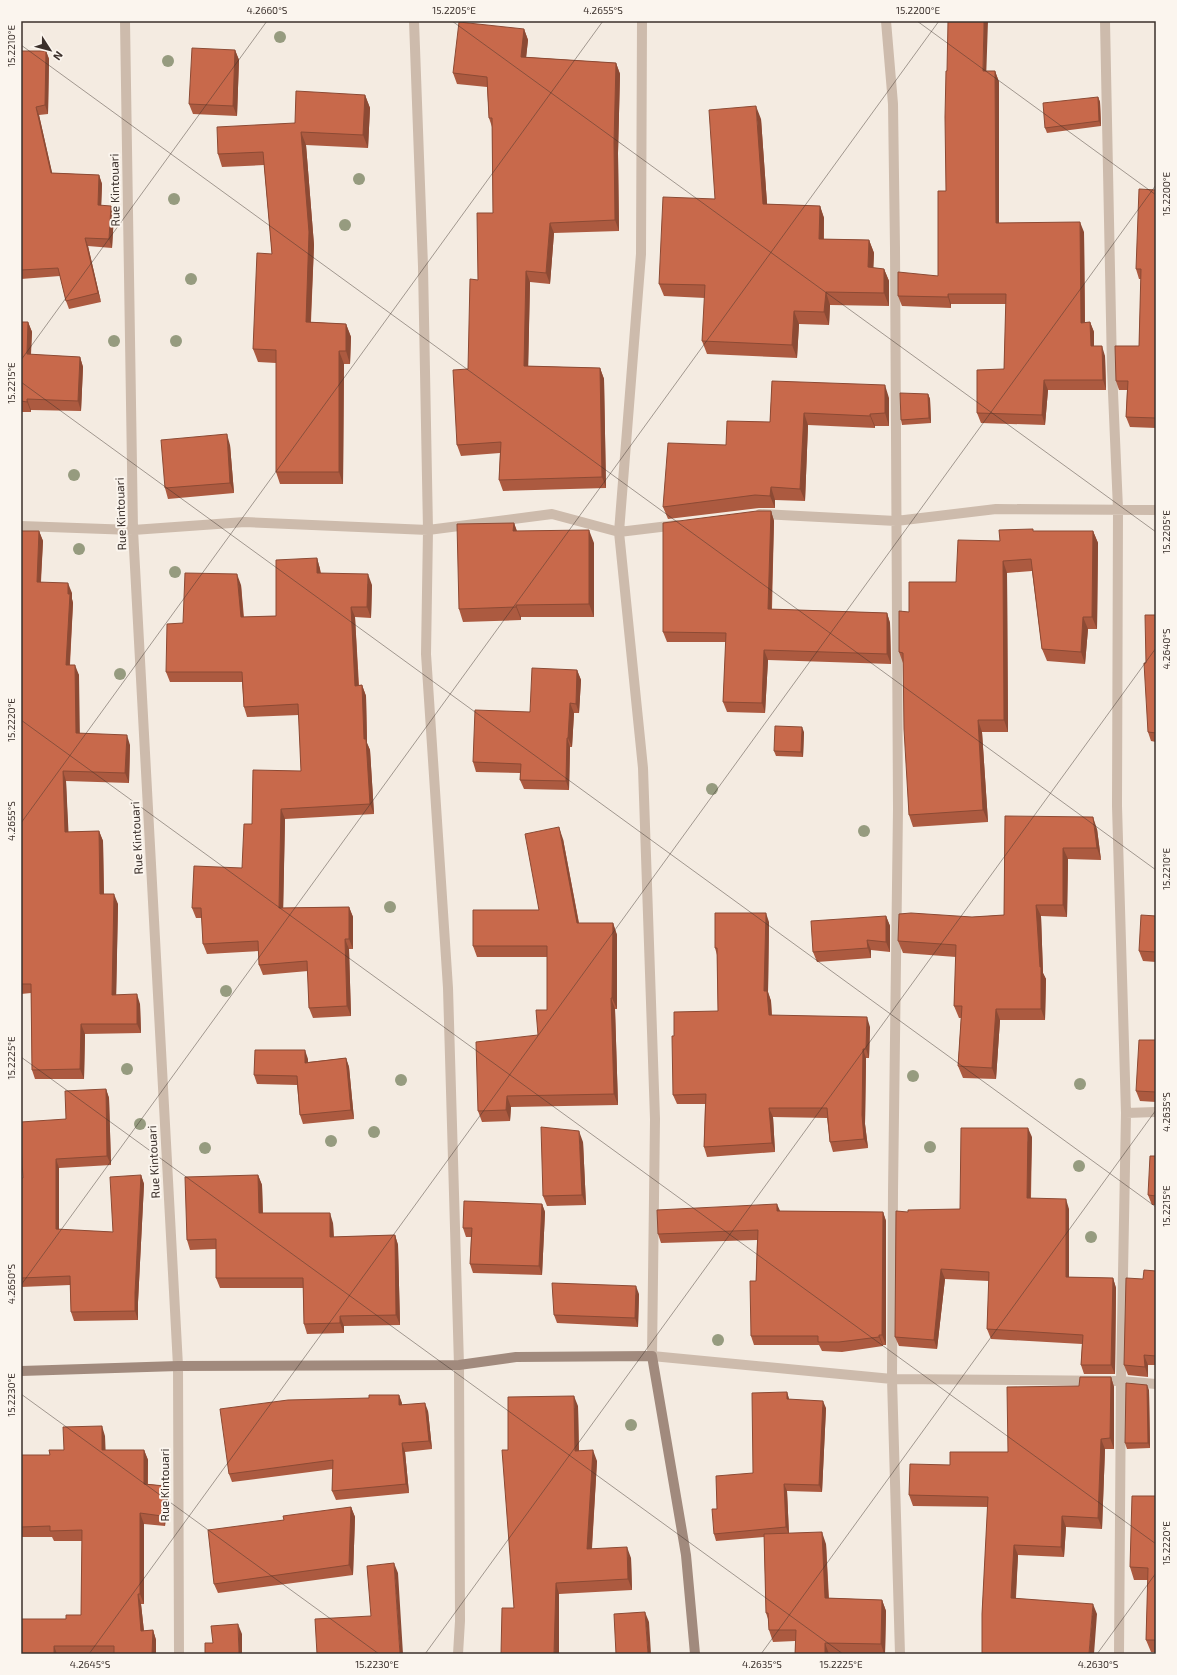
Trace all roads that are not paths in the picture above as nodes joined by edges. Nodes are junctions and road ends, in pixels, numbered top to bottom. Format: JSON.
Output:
{"nodes":[{"id":1,"x":125,"y":21,"type":"edge"},
{"id":2,"x":414,"y":21,"type":"edge"},
{"id":3,"x":642,"y":21,"type":"edge"},
{"id":4,"x":886,"y":21,"type":"edge"},
{"id":5,"x":1105,"y":21,"type":"edge"},
{"id":6,"x":1118,"y":509,"type":"junction"},
{"id":7,"x":1156,"y":510,"type":"edge"},
{"id":8,"x":752,"y":515,"type":"edge"},
{"id":9,"x":896,"y":521,"type":"junction"},
{"id":10,"x":690,"y":523,"type":"edge"},
{"id":11,"x":21,"y":526,"type":"edge"},
{"id":12,"x":133,"y":530,"type":"junction"},
{"id":13,"x":428,"y":530,"type":"junction"},
{"id":14,"x":619,"y":532,"type":"junction"},
{"id":15,"x":1156,"y":1112,"type":"edge"},
{"id":16,"x":1126,"y":1113,"type":"junction"},
{"id":17,"x":652,"y":1356,"type":"junction"},
{"id":18,"x":459,"y":1364,"type":"junction"},
{"id":19,"x":178,"y":1366,"type":"junction"},
{"id":20,"x":21,"y":1371,"type":"edge"},
{"id":21,"x":892,"y":1379,"type":"junction"},
{"id":22,"x":1121,"y":1381,"type":"junction"},
{"id":23,"x":1156,"y":1384,"type":"edge"},
{"id":24,"x":179,"y":1654,"type":"edge"},
{"id":25,"x":458,"y":1654,"type":"edge"},
{"id":26,"x":695,"y":1654,"type":"edge"},
{"id":27,"x":900,"y":1654,"type":"edge"},
{"id":28,"x":1119,"y":1654,"type":"edge"}],
"edges":[{"from":1,"to":12,"type":"street","name":"Rue Kintouari"},
{"from":2,"to":13,"type":"street"},
{"from":3,"to":14,"type":"street"},
{"from":4,"to":9,"type":"street"},
{"from":5,"to":6,"type":"street"},
{"from":6,"to":7,"type":"street"},
{"from":6,"to":9,"type":"street"},
{"from":6,"to":16,"type":"street"},
{"from":8,"to":9,"type":"street"},
{"from":9,"to":21,"type":"street"},
{"from":10,"to":14,"type":"street"},
{"from":11,"to":12,"type":"street"},
{"from":12,"to":13,"type":"street"},
{"from":12,"to":19,"type":"street","name":"Rue Kintouari"},
{"from":13,"to":14,"type":"street"},
{"from":13,"to":18,"type":"street"},
{"from":14,"to":17,"type":"street"},
{"from":15,"to":16,"type":"street"},
{"from":16,"to":22,"type":"street"},
{"from":17,"to":18,"type":"street"},
{"from":17,"to":21,"type":"street"},
{"from":17,"to":26,"type":"street"},
{"from":18,"to":19,"type":"street"},
{"from":18,"to":25,"type":"street"},
{"from":19,"to":20,"type":"street"},
{"from":19,"to":24,"type":"street","name":"Rue Kintouari"},
{"from":21,"to":22,"type":"street"},
{"from":21,"to":27,"type":"street"},
{"from":22,"to":23,"type":"street"},
{"from":22,"to":28,"type":"street"}]}
